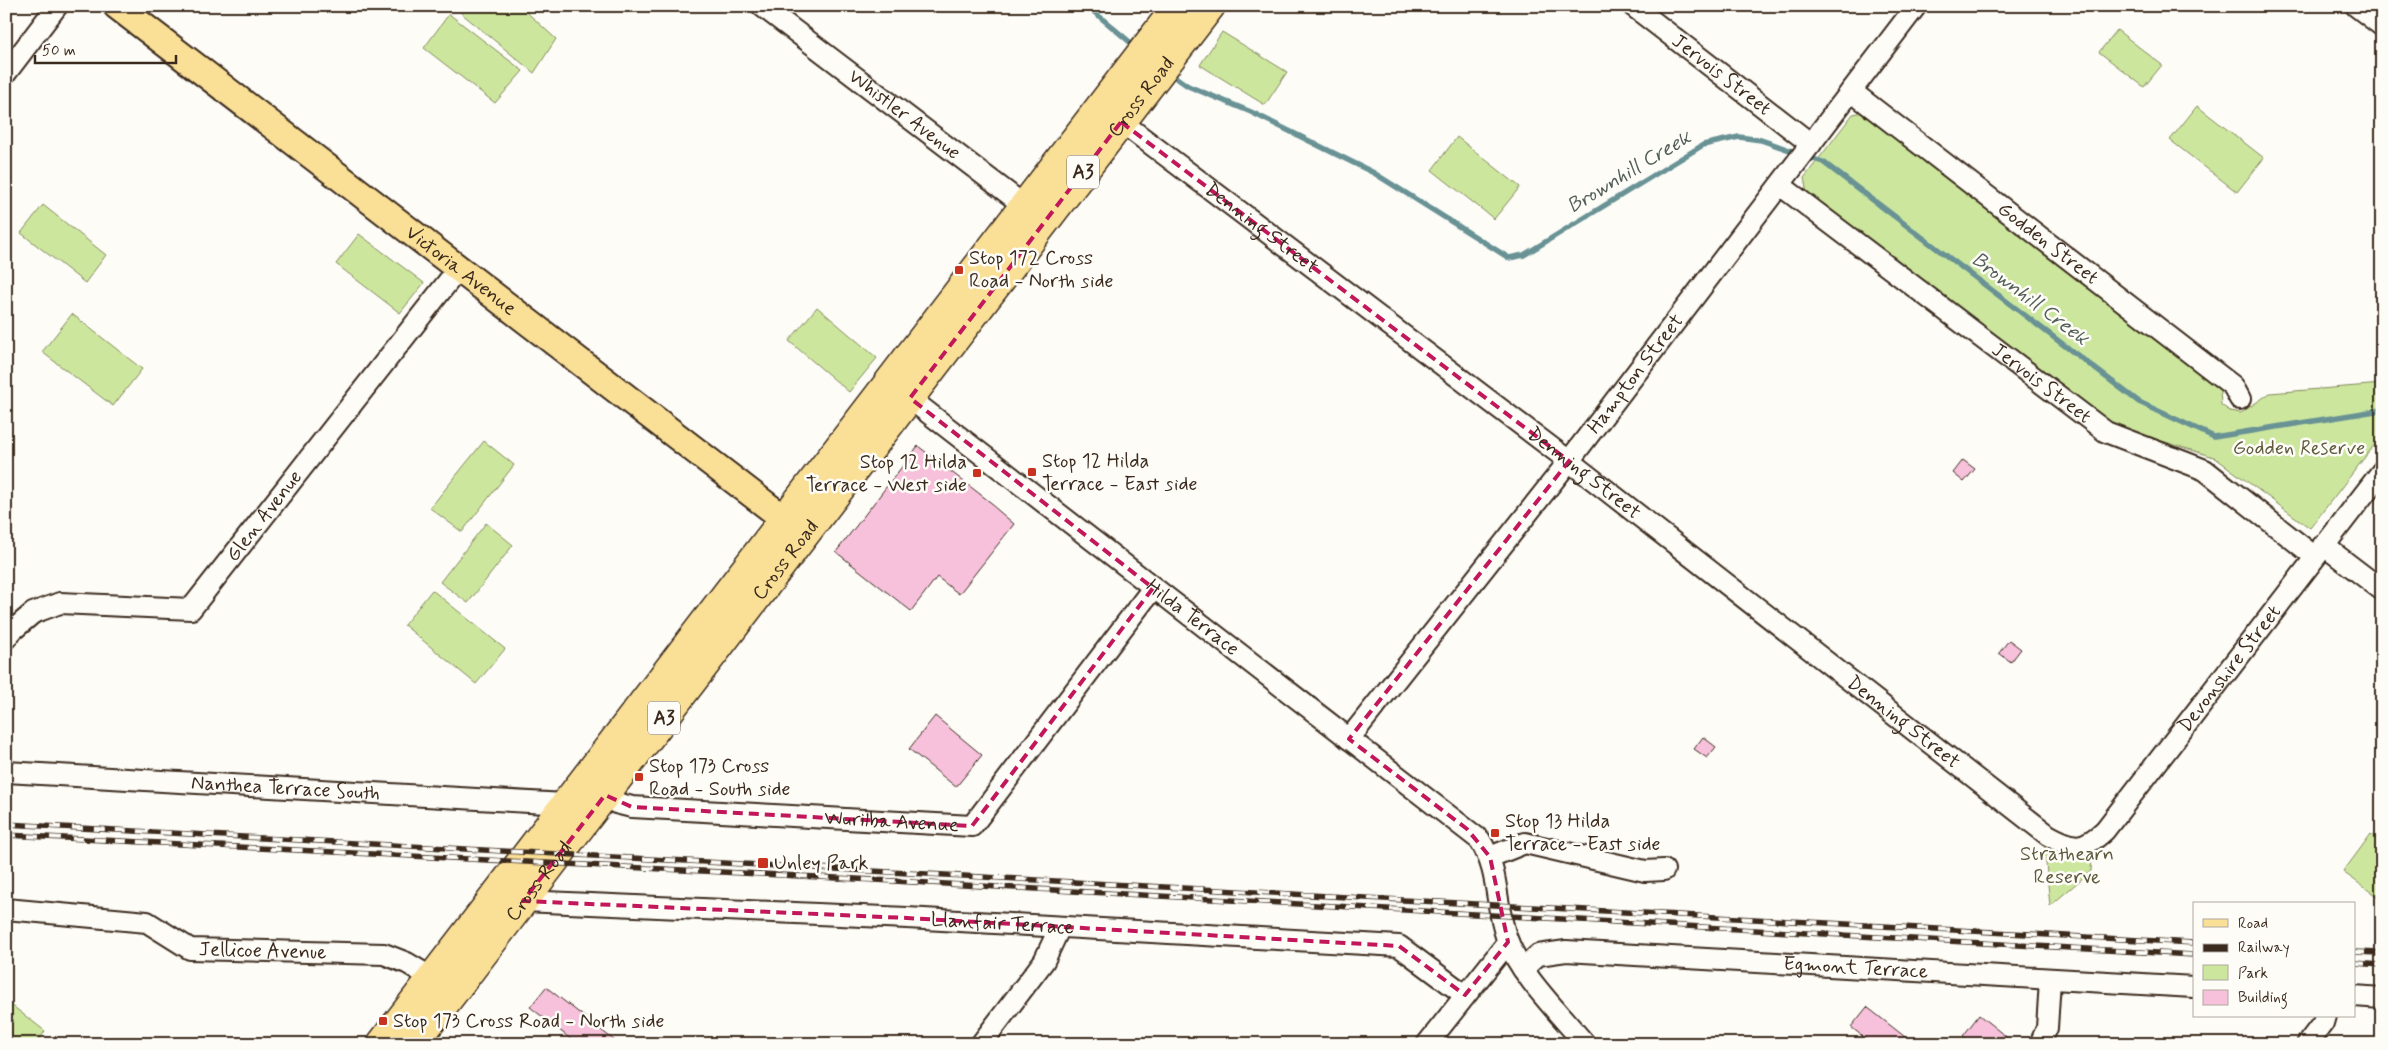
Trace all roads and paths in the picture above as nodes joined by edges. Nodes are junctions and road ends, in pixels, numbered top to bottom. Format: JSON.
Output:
{"nodes":[{"id":1,"x":57,"y":6,"type":"edge"},
{"id":2,"x":117,"y":6,"type":"edge"},
{"id":3,"x":762,"y":6,"type":"edge"},
{"id":4,"x":1177,"y":6,"type":"edge"},
{"id":5,"x":1211,"y":6,"type":"edge"},
{"id":6,"x":1633,"y":6,"type":"edge"},
{"id":7,"x":1916,"y":6,"type":"edge"},
{"id":8,"x":2356,"y":6,"type":"edge"},
{"id":9,"x":2382,"y":26,"type":"edge"},
{"id":10,"x":6,"y":73,"type":"edge"},
{"id":11,"x":1851,"y":91,"type":"junction"},
{"id":12,"x":1110,"y":114,"type":"junction"},
{"id":13,"x":1806,"y":151,"type":"junction"},
{"id":14,"x":1780,"y":185,"type":"junction"},
{"id":15,"x":1035,"y":214,"type":"junction"},
{"id":16,"x":458,"y":269,"type":"junction"},
{"id":17,"x":899,"y":390,"type":"junction"},
{"id":18,"x":2240,"y":399,"type":"dead end"},
{"id":19,"x":1569,"y":461,"type":"junction"},
{"id":20,"x":2382,"y":471,"type":"edge"},
{"id":21,"x":783,"y":519,"type":"junction"},
{"id":22,"x":805,"y":535,"type":"junction"},
{"id":23,"x":2319,"y":551,"type":"junction"},
{"id":24,"x":1153,"y":588,"type":"junction"},
{"id":25,"x":2382,"y":590,"type":"edge"},
{"id":26,"x":6,"y":638,"type":"edge"},
{"id":27,"x":1349,"y":738,"type":"junction"},
{"id":28,"x":6,"y":772,"type":"edge"},
{"id":29,"x":605,"y":795,"type":"junction"},
{"id":30,"x":565,"y":804,"type":"junction"},
{"id":31,"x":2065,"y":844,"type":"joint"},
{"id":32,"x":1490,"y":857,"type":"junction"},
{"id":33,"x":1664,"y":870,"type":"dead end"},
{"id":34,"x":523,"y":901,"type":"junction"},
{"id":35,"x":7,"y":910,"type":"edge"},
{"id":36,"x":1060,"y":927,"type":"junction"},
{"id":37,"x":1508,"y":942,"type":"junction"},
{"id":38,"x":1523,"y":969,"type":"junction"},
{"id":39,"x":432,"y":978,"type":"junction"},
{"id":40,"x":2050,"y":980,"type":"junction"},
{"id":41,"x":2193,"y":987,"type":"edge"},
{"id":42,"x":1465,"y":995,"type":"junction"},
{"id":43,"x":2356,"y":996,"type":"edge"},
{"id":44,"x":2382,"y":998,"type":"edge"},
{"id":45,"x":2324,"y":1018,"type":"edge"},
{"id":46,"x":381,"y":1044,"type":"edge"},
{"id":47,"x":414,"y":1044,"type":"edge"},
{"id":48,"x":981,"y":1044,"type":"edge"},
{"id":49,"x":1427,"y":1044,"type":"edge"},
{"id":50,"x":1585,"y":1044,"type":"edge"},
{"id":51,"x":2040,"y":1044,"type":"edge"},
{"id":52,"x":2307,"y":1044,"type":"edge"}],
"edges":[{"from":1,"to":10,"type":"street"},
{"from":2,"to":16,"type":"main road","name":"Victoria Avenue"},
{"from":3,"to":15,"type":"street","name":"Whistler Avenue"},
{"from":4,"to":12,"type":"highway","name":"Cross Road","number":"A3"},
{"from":5,"to":12,"type":"highway","name":"Cross Road","number":"A3"},
{"from":6,"to":13,"type":"street","name":"Jervois Street"},
{"from":7,"to":11,"type":"street","name":"Hampton Street"},
{"from":8,"to":9,"type":"street"},
{"from":11,"to":13,"type":"street","name":"Hampton Street"},
{"from":11,"to":18,"type":"street","name":"Godden Street"},
{"from":12,"to":15,"type":"highway","name":"Cross Road","number":"A3"},
{"from":12,"to":19,"type":"street","name":"Denning Street"},
{"from":13,"to":14,"type":"street","name":"Hampton Street"},
{"from":14,"to":19,"type":"street","name":"Hampton Street"},
{"from":14,"to":23,"type":"street","name":"Jervois Street"},
{"from":15,"to":17,"type":"highway","name":"Cross Road","number":"A3"},
{"from":16,"to":21,"type":"main road","name":"Victoria Avenue"},
{"from":16,"to":26,"type":"street","name":"Glen Avenue"},
{"from":17,"to":21,"type":"highway","name":"Cross Road","number":"A3"},
{"from":17,"to":22,"type":"highway","name":"Cross Road","number":"A3"},
{"from":17,"to":24,"type":"street","name":"Hilda Terrace"},
{"from":19,"to":27,"type":"street","name":"Hampton Street"},
{"from":19,"to":31,"type":"street","name":"Denning Street"},
{"from":20,"to":23,"type":"street","name":"Devonshire Street"},
{"from":21,"to":22,"type":"main road","name":"Victoria Avenue"},
{"from":21,"to":30,"type":"highway","name":"Cross Road","number":"A3"},
{"from":22,"to":29,"type":"highway","name":"Cross Road","number":"A3"},
{"from":23,"to":25,"type":"street","name":"Jervois Street"},
{"from":23,"to":31,"type":"street","name":"Devonshire Street"},
{"from":24,"to":27,"type":"street","name":"Hilda Terrace"},
{"from":24,"to":29,"type":"street","name":"Wurilba Avenue"},
{"from":27,"to":32,"type":"street","name":"Hilda Terrace"},
{"from":28,"to":30,"type":"street","name":"Nanthea Terrace South"},
{"from":29,"to":34,"type":"highway","name":"Cross Road","number":"A3"},
{"from":30,"to":39,"type":"highway","name":"Cross Road","number":"A3"},
{"from":32,"to":33,"type":"street"},
{"from":32,"to":37,"type":"street","name":"Hilda Terrace"},
{"from":34,"to":36,"type":"street","name":"Llanfair Terrace"},
{"from":34,"to":47,"type":"highway","name":"Cross Road","number":"A3"},
{"from":35,"to":39,"type":"street","name":"Jellicoe Avenue"},
{"from":36,"to":42,"type":"street","name":"Llanfair Terrace"},
{"from":36,"to":48,"type":"street"},
{"from":37,"to":38,"type":"street","name":"Hilda Terrace"},
{"from":37,"to":42,"type":"street"},
{"from":38,"to":40,"type":"street","name":"Egmont Terrace"},
{"from":38,"to":50,"type":"street","name":"Hilda Terrace"},
{"from":39,"to":46,"type":"highway","name":"Cross Road","number":"A3"},
{"from":40,"to":41,"type":"street","name":"Egmont Terrace"},
{"from":40,"to":51,"type":"street"},
{"from":42,"to":49,"type":"street"},
{"from":43,"to":44,"type":"street"},
{"from":45,"to":52,"type":"street"}]}
